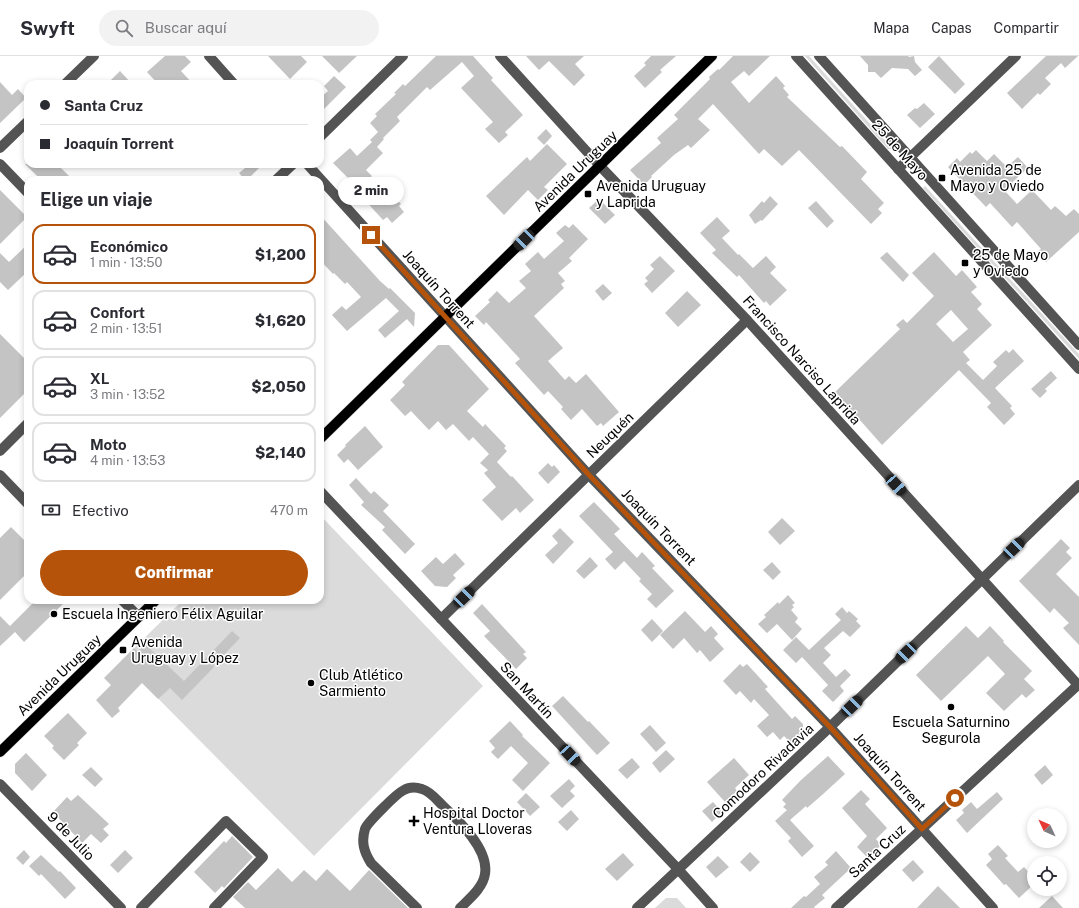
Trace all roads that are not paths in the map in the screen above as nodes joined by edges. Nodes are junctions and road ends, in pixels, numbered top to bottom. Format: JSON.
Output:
{"nodes":[{"id":1,"x":94,"y":56,"type":"edge"},
{"id":2,"x":209,"y":56,"type":"edge"},
{"id":3,"x":403,"y":56,"type":"edge"},
{"id":4,"x":500,"y":56,"type":"edge"},
{"id":5,"x":712,"y":56,"type":"edge"},
{"id":6,"x":796,"y":56,"type":"edge"},
{"id":7,"x":819,"y":56,"type":"edge"},
{"id":8,"x":1016,"y":56,"type":"edge"},
{"id":9,"x":69,"y":80,"type":"edge"},
{"id":10,"x":230,"y":80,"type":"edge"},
{"id":11,"x":24,"y":124,"type":"edge"},
{"id":12,"x":324,"y":133,"type":"edge"},
{"id":13,"x":0,"y":148,"type":"edge"},
{"id":14,"x":910,"y":157,"type":"junction"},
{"id":15,"x":0,"y":164,"type":"edge"},
{"id":16,"x":600,"y":166,"type":"junction"},
{"id":17,"x":289,"y":168,"type":"edge"},
{"id":18,"x":311,"y":168,"type":"edge"},
{"id":19,"x":898,"y":168,"type":"junction"},
{"id":20,"x":280,"y":176,"type":"edge"},
{"id":21,"x":318,"y":176,"type":"edge"},
{"id":22,"x":324,"y":183,"type":"edge"},
{"id":23,"x":24,"y":189,"type":"edge"},
{"id":24,"x":445,"y":317,"type":"junction"},
{"id":25,"x":747,"y":320,"type":"junction"},
{"id":26,"x":1079,"y":345,"type":"edge"},
{"id":27,"x":1079,"y":369,"type":"edge"},
{"id":28,"x":24,"y":427,"type":"edge"},
{"id":29,"x":324,"y":435,"type":"edge"},
{"id":30,"x":0,"y":451,"type":"edge"},
{"id":31,"x":0,"y":475,"type":"edge"},
{"id":32,"x":589,"y":475,"type":"junction"},
{"id":33,"x":1079,"y":485,"type":"edge"},
{"id":34,"x":324,"y":496,"type":"edge"},
{"id":35,"x":24,"y":500,"type":"edge"},
{"id":36,"x":982,"y":579,"type":"junction"},
{"id":37,"x":126,"y":604,"type":"edge"},
{"id":38,"x":152,"y":604,"type":"edge"},
{"id":39,"x":138,"y":617,"type":"junction"},
{"id":40,"x":441,"y":619,"type":"junction"},
{"id":41,"x":1079,"y":685,"type":"edge"},
{"id":42,"x":830,"y":727,"type":"junction"},
{"id":43,"x":0,"y":752,"type":"edge"},
{"id":44,"x":0,"y":784,"type":"edge"},
{"id":45,"x":922,"y":829,"type":"junction"},
{"id":46,"x":678,"y":869,"type":"junction"},
{"id":47,"x":121,"y":908,"type":"edge"},
{"id":48,"x":141,"y":908,"type":"edge"},
{"id":49,"x":214,"y":908,"type":"edge"},
{"id":50,"x":418,"y":908,"type":"edge"},
{"id":51,"x":460,"y":908,"type":"edge"},
{"id":52,"x":637,"y":908,"type":"edge"},
{"id":53,"x":713,"y":908,"type":"edge"},
{"id":54,"x":836,"y":908,"type":"edge"},
{"id":55,"x":993,"y":908,"type":"edge"}],
"edges":[{"from":1,"to":9,"type":"street"},
{"from":2,"to":10,"type":"street"},
{"from":3,"to":12,"type":"street"},
{"from":4,"to":16,"type":"street","name":"Francisco Narciso Laprida"},
{"from":5,"to":16,"type":"main road","name":"Avenida Uruguay"},
{"from":6,"to":19,"type":"street","name":"25 de Mayo"},
{"from":7,"to":14,"type":"street","name":"25 de Mayo"},
{"from":8,"to":14,"type":"street"},
{"from":11,"to":13,"type":"street"},
{"from":14,"to":19,"type":"street"},
{"from":14,"to":26,"type":"street","name":"25 de Mayo"},
{"from":15,"to":23,"type":"street"},
{"from":16,"to":24,"type":"main road","name":"Avenida Uruguay"},
{"from":16,"to":25,"type":"street","name":"Francisco Narciso Laprida"},
{"from":17,"to":20,"type":"street"},
{"from":18,"to":21,"type":"street","name":"Joaquín Torrent"},
{"from":19,"to":27,"type":"street","name":"25 de Mayo"},
{"from":22,"to":24,"type":"street","name":"Joaquín Torrent"},
{"from":24,"to":29,"type":"main road","name":"Avenida Uruguay"},
{"from":24,"to":32,"type":"street","name":"Joaquín Torrent"},
{"from":25,"to":32,"type":"street","name":"Neuquén"},
{"from":25,"to":36,"type":"street","name":"Francisco Narciso Laprida"},
{"from":28,"to":30,"type":"street"},
{"from":31,"to":35,"type":"street"},
{"from":32,"to":40,"type":"street","name":"Neuquén"},
{"from":32,"to":42,"type":"street","name":"Joaquín Torrent"},
{"from":33,"to":36,"type":"street","name":"Comodoro Rivadavia"},
{"from":34,"to":40,"type":"street","name":"San Martín"},
{"from":36,"to":41,"type":"street","name":"Francisco Narciso Laprida"},
{"from":36,"to":42,"type":"street","name":"Comodoro Rivadavia"},
{"from":37,"to":39,"type":"street"},
{"from":38,"to":39,"type":"main road","name":"Avenida Uruguay"},
{"from":39,"to":43,"type":"main road","name":"Avenida Uruguay"},
{"from":40,"to":46,"type":"street","name":"San Martín"},
{"from":41,"to":45,"type":"street","name":"Santa Cruz"},
{"from":42,"to":45,"type":"street","name":"Joaquín Torrent"},
{"from":42,"to":46,"type":"street","name":"Comodoro Rivadavia"},
{"from":44,"to":47,"type":"street","name":"9 de Julio"},
{"from":45,"to":54,"type":"street","name":"Santa Cruz"},
{"from":45,"to":55,"type":"street","name":"Joaquín Torrent"},
{"from":46,"to":52,"type":"street","name":"Comodoro Rivadavia"},
{"from":46,"to":53,"type":"street","name":"San Martín"},
{"from":48,"to":49,"type":"street"},
{"from":50,"to":51,"type":"street"}]}
